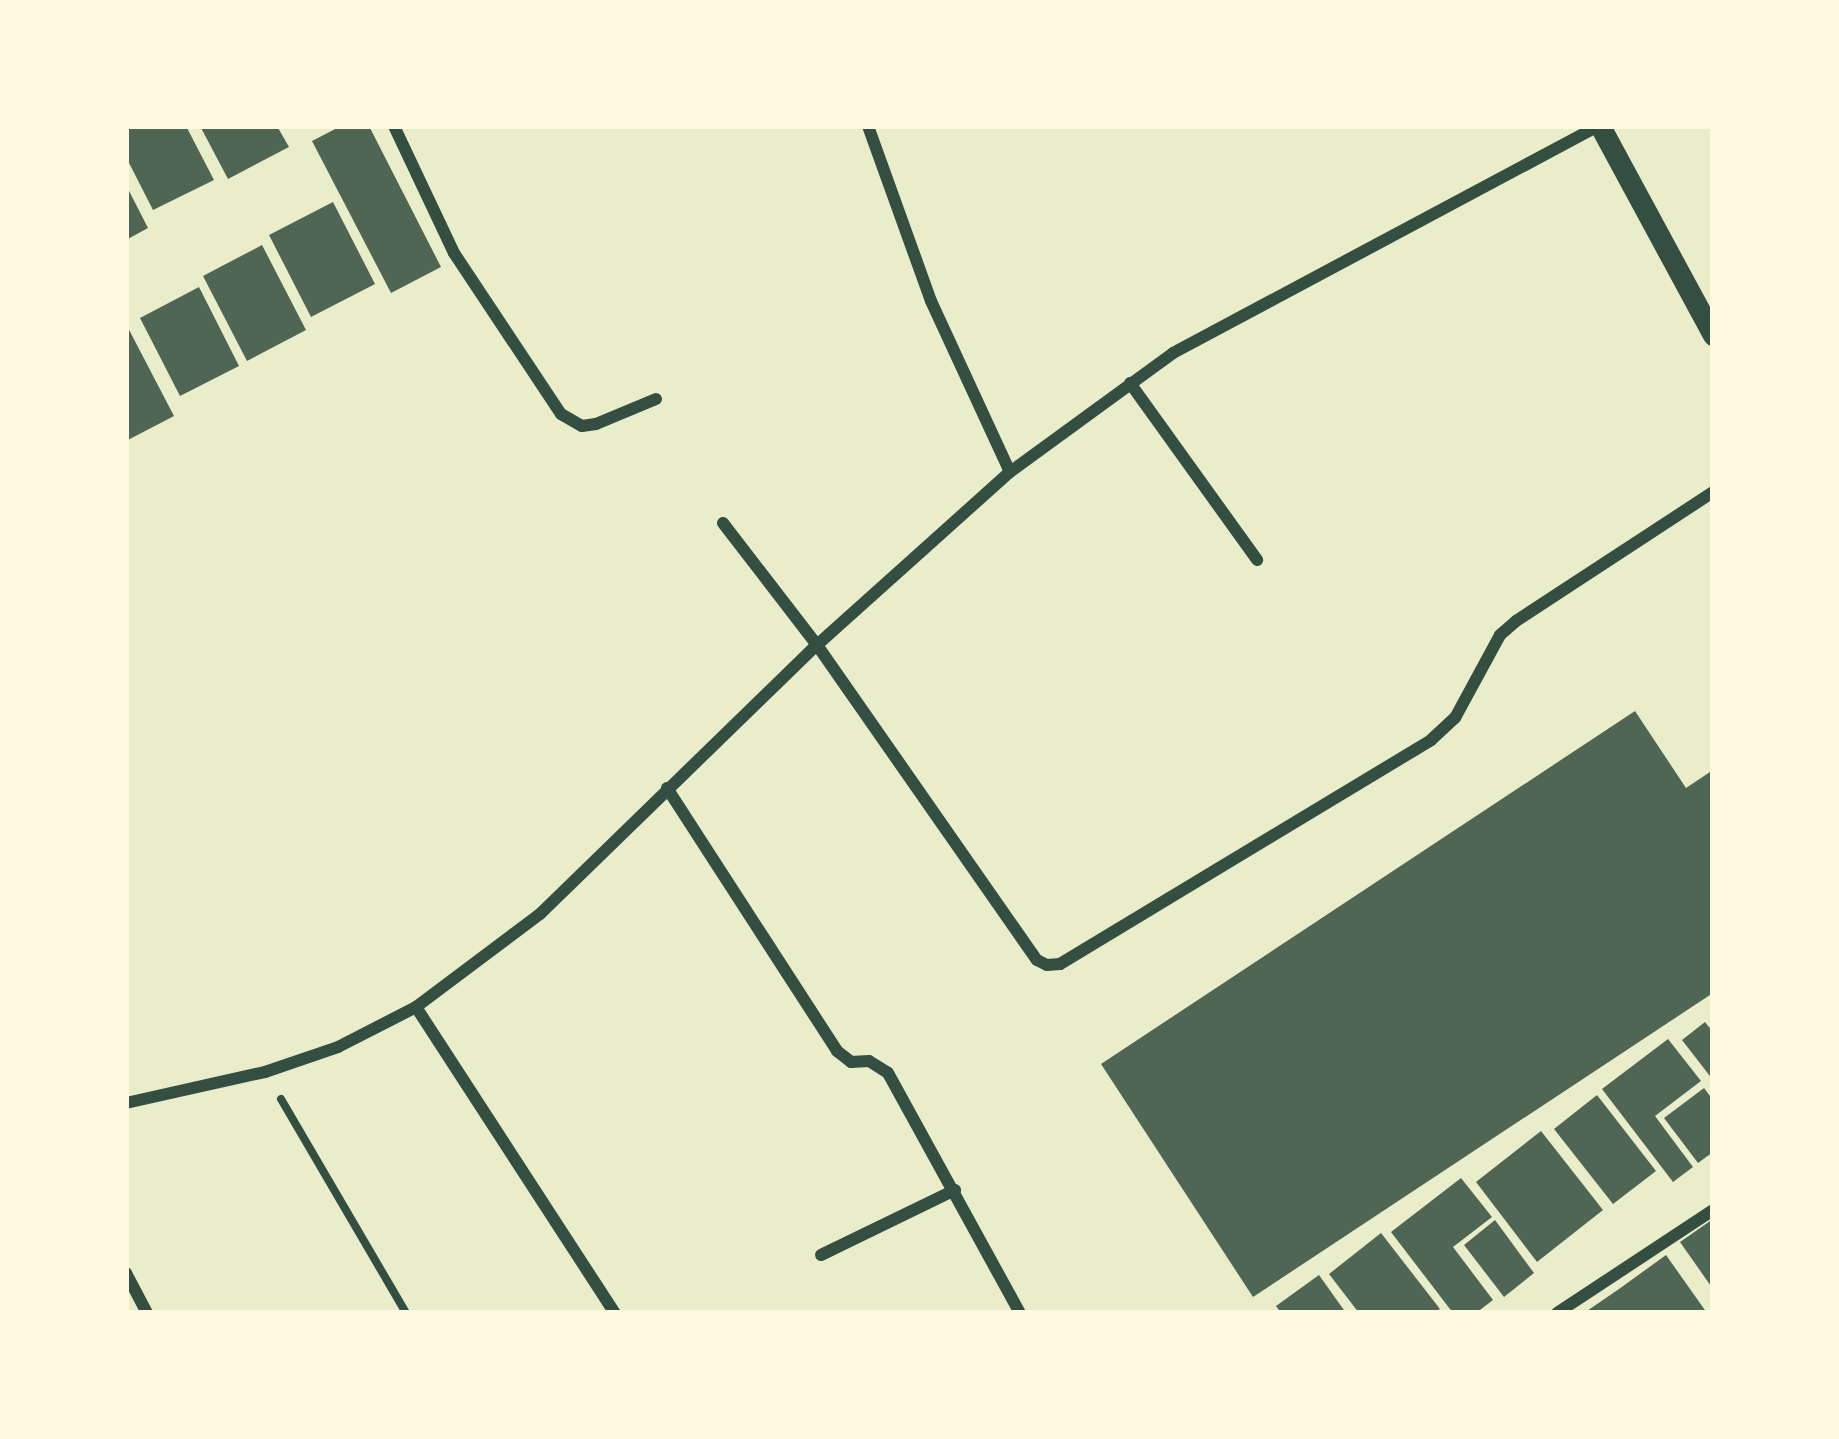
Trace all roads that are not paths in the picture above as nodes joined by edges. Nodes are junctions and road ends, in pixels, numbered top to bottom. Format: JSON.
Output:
{"nodes":[{"id":1,"x":394,"y":126,"type":"edge"},
{"id":2,"x":868,"y":126,"type":"edge"},
{"id":3,"x":1599,"y":126,"type":"edge"},
{"id":4,"x":1713,"y":335,"type":"edge"},
{"id":5,"x":1130,"y":383,"type":"junction"},
{"id":6,"x":656,"y":399,"type":"dead end"},
{"id":7,"x":1010,"y":472,"type":"junction"},
{"id":8,"x":1713,"y":492,"type":"edge"},
{"id":9,"x":723,"y":523,"type":"dead end"},
{"id":10,"x":1257,"y":560,"type":"dead end"},
{"id":11,"x":817,"y":645,"type":"junction"},
{"id":12,"x":667,"y":788,"type":"junction"},
{"id":13,"x":416,"y":1007,"type":"junction"},
{"id":14,"x":126,"y":1103,"type":"edge"},
{"id":15,"x":955,"y":1190,"type":"junction"},
{"id":16,"x":1713,"y":1210,"type":"edge"},
{"id":17,"x":821,"y":1255,"type":"dead end"},
{"id":18,"x":126,"y":1273,"type":"edge"},
{"id":19,"x":147,"y":1313,"type":"edge"},
{"id":20,"x":615,"y":1313,"type":"edge"},
{"id":21,"x":1020,"y":1313,"type":"edge"},
{"id":22,"x":1557,"y":1313,"type":"edge"}],
"edges":[{"from":1,"to":6,"type":"street"},
{"from":2,"to":7,"type":"street"},
{"from":3,"to":4,"type":"street"},
{"from":3,"to":5,"type":"street"},
{"from":5,"to":7,"type":"street"},
{"from":5,"to":10,"type":"street"},
{"from":7,"to":11,"type":"street"},
{"from":8,"to":11,"type":"street"},
{"from":9,"to":11,"type":"street"},
{"from":11,"to":12,"type":"street"},
{"from":12,"to":13,"type":"street"},
{"from":12,"to":15,"type":"street"},
{"from":13,"to":14,"type":"street"},
{"from":13,"to":20,"type":"street"},
{"from":15,"to":17,"type":"street"},
{"from":15,"to":21,"type":"street"},
{"from":16,"to":22,"type":"street"},
{"from":18,"to":19,"type":"street"}]}
